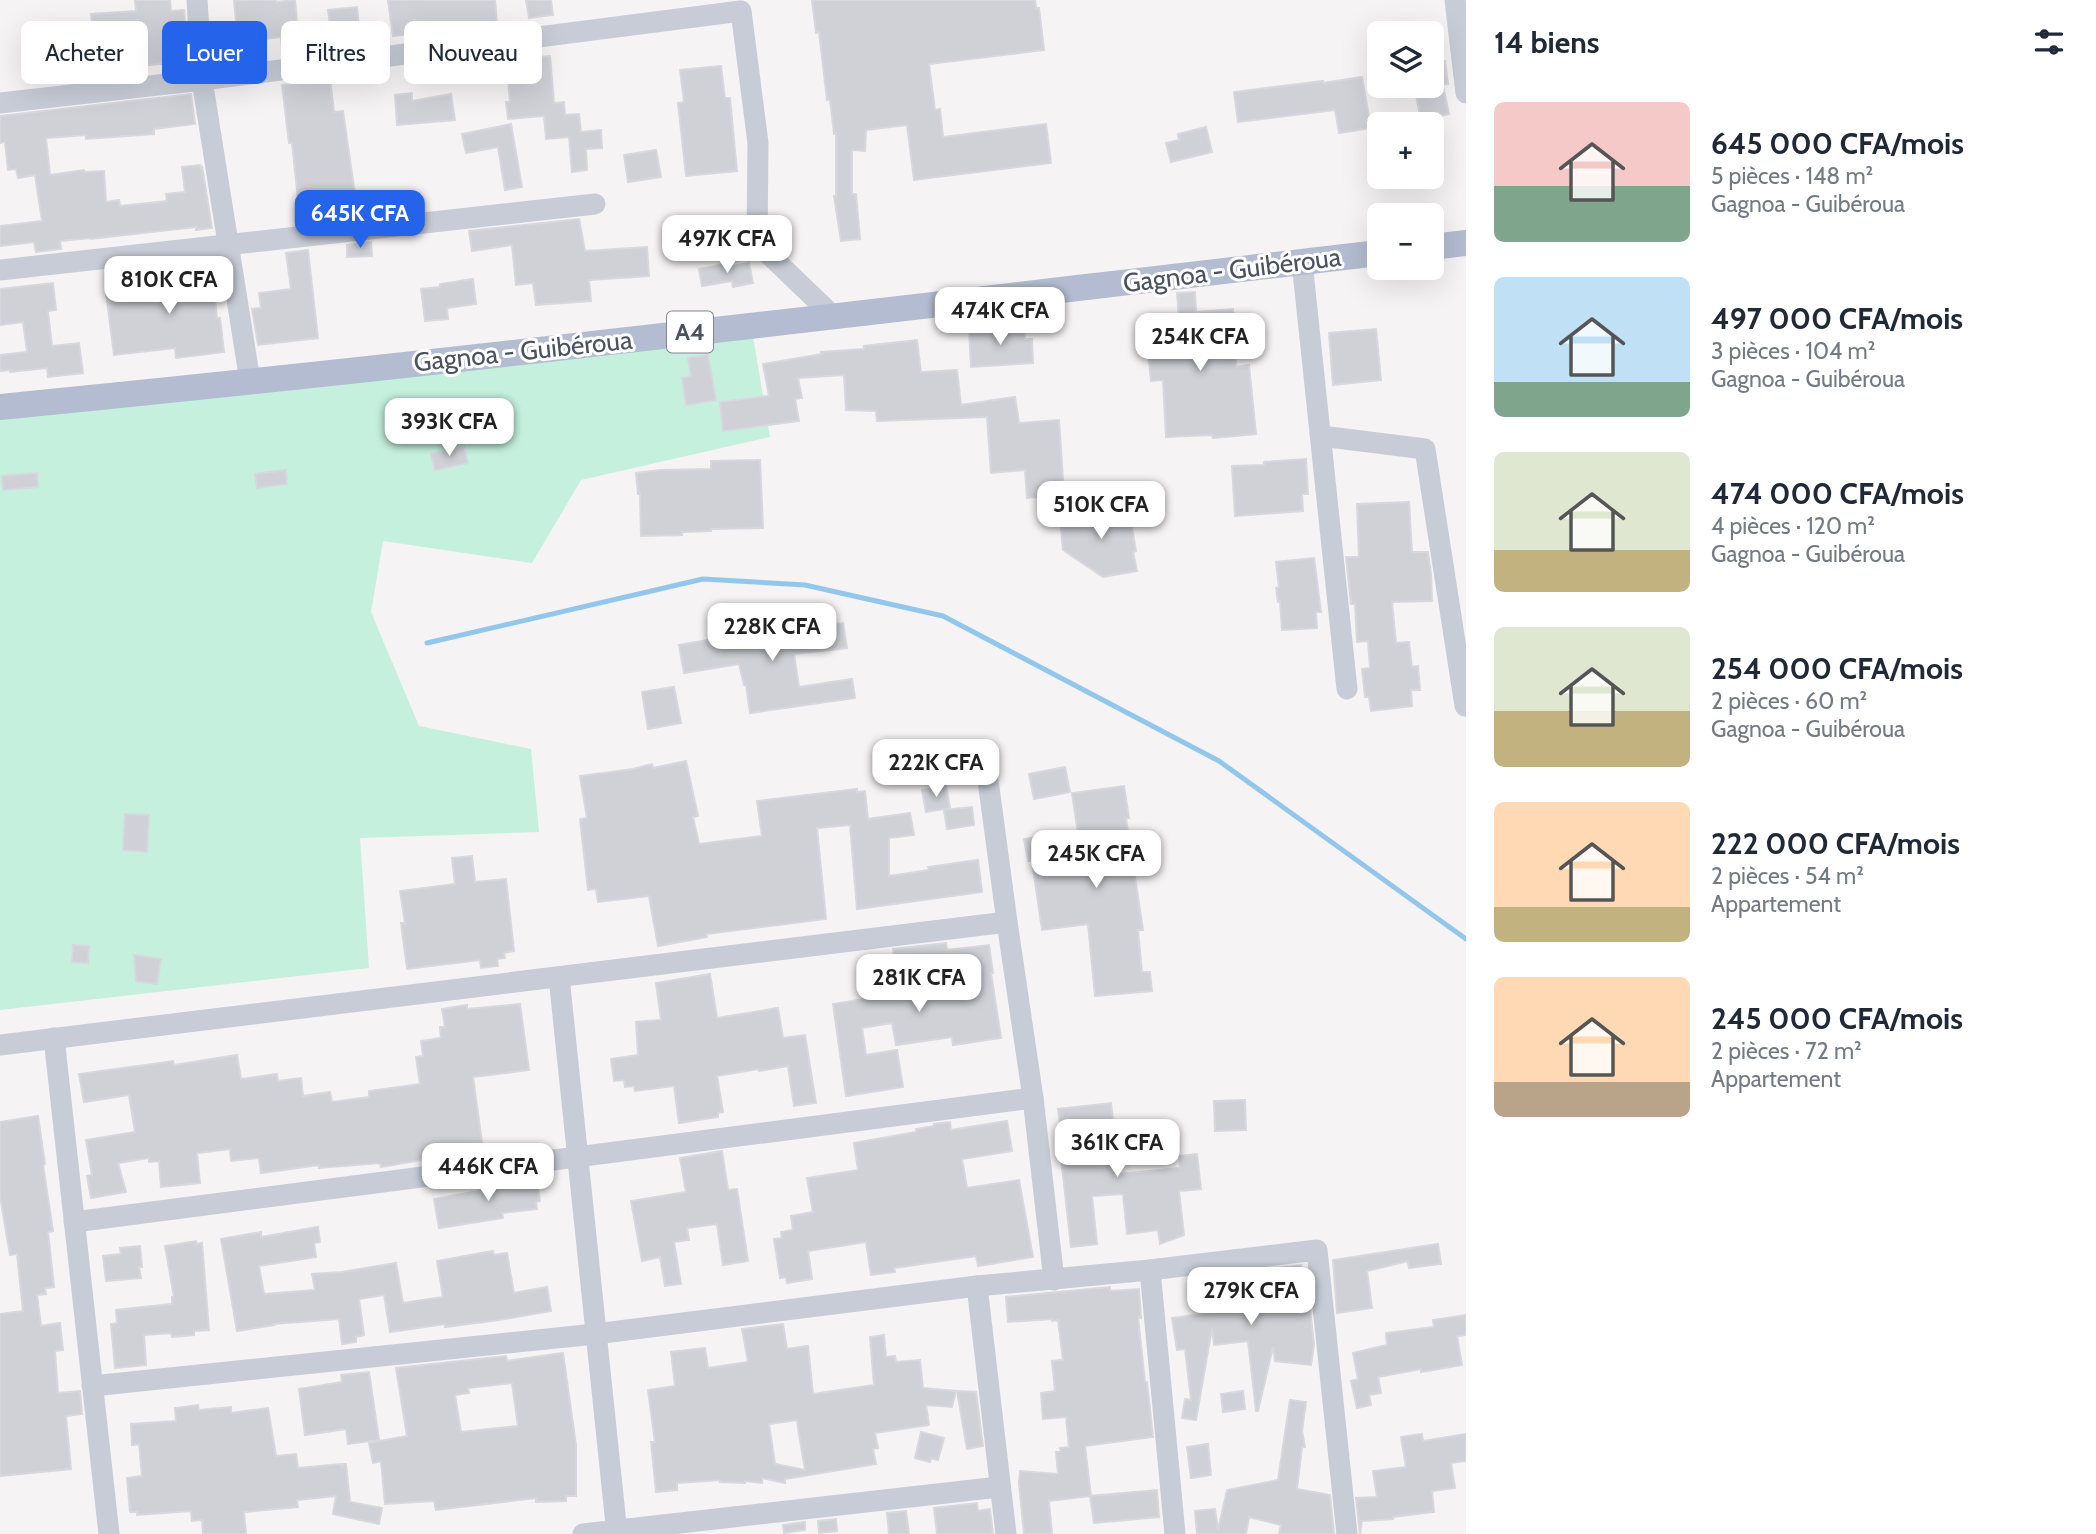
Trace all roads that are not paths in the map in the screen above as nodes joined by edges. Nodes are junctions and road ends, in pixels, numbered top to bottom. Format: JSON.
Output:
{"nodes":[{"id":1,"x":197,"y":0,"type":"edge"},
{"id":2,"x":1455,"y":0,"type":"edge"},
{"id":3,"x":740,"y":6,"type":"edge"},
{"id":4,"x":198,"y":21,"type":"edge"},
{"id":5,"x":267,"y":71,"type":"edge"},
{"id":6,"x":167,"y":84,"type":"edge"},
{"id":7,"x":203,"y":84,"type":"edge"},
{"id":8,"x":1466,"y":93,"type":"edge"},
{"id":9,"x":0,"y":103,"type":"edge"},
{"id":10,"x":595,"y":204,"type":"dead end"},
{"id":11,"x":1466,"y":243,"type":"edge"},
{"id":12,"x":229,"y":246,"type":"junction"},
{"id":13,"x":1444,"y":246,"type":"edge"},
{"id":14,"x":1367,"y":254,"type":"edge"},
{"id":15,"x":1302,"y":262,"type":"junction"},
{"id":16,"x":0,"y":270,"type":"edge"},
{"id":17,"x":832,"y":316,"type":"junction"},
{"id":18,"x":250,"y":381,"type":"junction"},
{"id":19,"x":0,"y":407,"type":"edge"},
{"id":20,"x":1321,"y":436,"type":"junction"},
{"id":21,"x":1347,"y":689,"type":"dead end"},
{"id":22,"x":1465,"y":706,"type":"edge"},
{"id":23,"x":985,"y":758,"type":"dead end"},
{"id":24,"x":1007,"y":922,"type":"junction"},
{"id":25,"x":559,"y":976,"type":"junction"},
{"id":26,"x":54,"y":1038,"type":"junction"},
{"id":27,"x":0,"y":1045,"type":"edge"},
{"id":28,"x":1033,"y":1098,"type":"junction"},
{"id":29,"x":578,"y":1157,"type":"junction"},
{"id":30,"x":74,"y":1222,"type":"junction"},
{"id":31,"x":1150,"y":1270,"type":"junction"},
{"id":32,"x":1054,"y":1280,"type":"junction"},
{"id":33,"x":977,"y":1286,"type":"junction"},
{"id":34,"x":596,"y":1334,"type":"junction"},
{"id":35,"x":92,"y":1386,"type":"junction"},
{"id":36,"x":999,"y":1487,"type":"junction"},
{"id":37,"x":617,"y":1532,"type":"edge"},
{"id":38,"x":109,"y":1534,"type":"edge"},
{"id":39,"x":583,"y":1534,"type":"edge"},
{"id":40,"x":1006,"y":1534,"type":"edge"},
{"id":41,"x":1175,"y":1534,"type":"edge"},
{"id":42,"x":1347,"y":1534,"type":"edge"}],
"edges":[{"from":1,"to":4,"type":"street"},
{"from":2,"to":8,"type":"street"},
{"from":3,"to":5,"type":"street"},
{"from":3,"to":17,"type":"street"},
{"from":6,"to":9,"type":"street"},
{"from":7,"to":12,"type":"street"},
{"from":10,"to":12,"type":"street"},
{"from":11,"to":13,"type":"main road"},
{"from":12,"to":16,"type":"street"},
{"from":12,"to":18,"type":"street"},
{"from":14,"to":15,"type":"main road","name":"Gagnoa - Guibéroua","number":"A4"},
{"from":15,"to":17,"type":"main road","name":"Gagnoa - Guibéroua","number":"A4"},
{"from":15,"to":20,"type":"street"},
{"from":17,"to":18,"type":"main road","name":"Gagnoa - Guibéroua","number":"A4"},
{"from":18,"to":19,"type":"main road","name":"Gagnoa - Guibéroua","number":"A4"},
{"from":20,"to":21,"type":"street"},
{"from":20,"to":22,"type":"street"},
{"from":23,"to":24,"type":"street"},
{"from":24,"to":25,"type":"street"},
{"from":24,"to":28,"type":"street"},
{"from":25,"to":26,"type":"street"},
{"from":25,"to":29,"type":"street"},
{"from":26,"to":27,"type":"street"},
{"from":26,"to":30,"type":"street"},
{"from":28,"to":29,"type":"street"},
{"from":28,"to":32,"type":"street"},
{"from":29,"to":30,"type":"street"},
{"from":29,"to":34,"type":"street"},
{"from":30,"to":35,"type":"street"},
{"from":31,"to":32,"type":"street"},
{"from":31,"to":41,"type":"street"},
{"from":31,"to":42,"type":"street"},
{"from":32,"to":33,"type":"street"},
{"from":33,"to":34,"type":"street"},
{"from":33,"to":36,"type":"street"},
{"from":34,"to":35,"type":"street"},
{"from":34,"to":37,"type":"street"},
{"from":35,"to":38,"type":"street"},
{"from":36,"to":37,"type":"street"},
{"from":36,"to":40,"type":"street"},
{"from":37,"to":39,"type":"street"}]}
